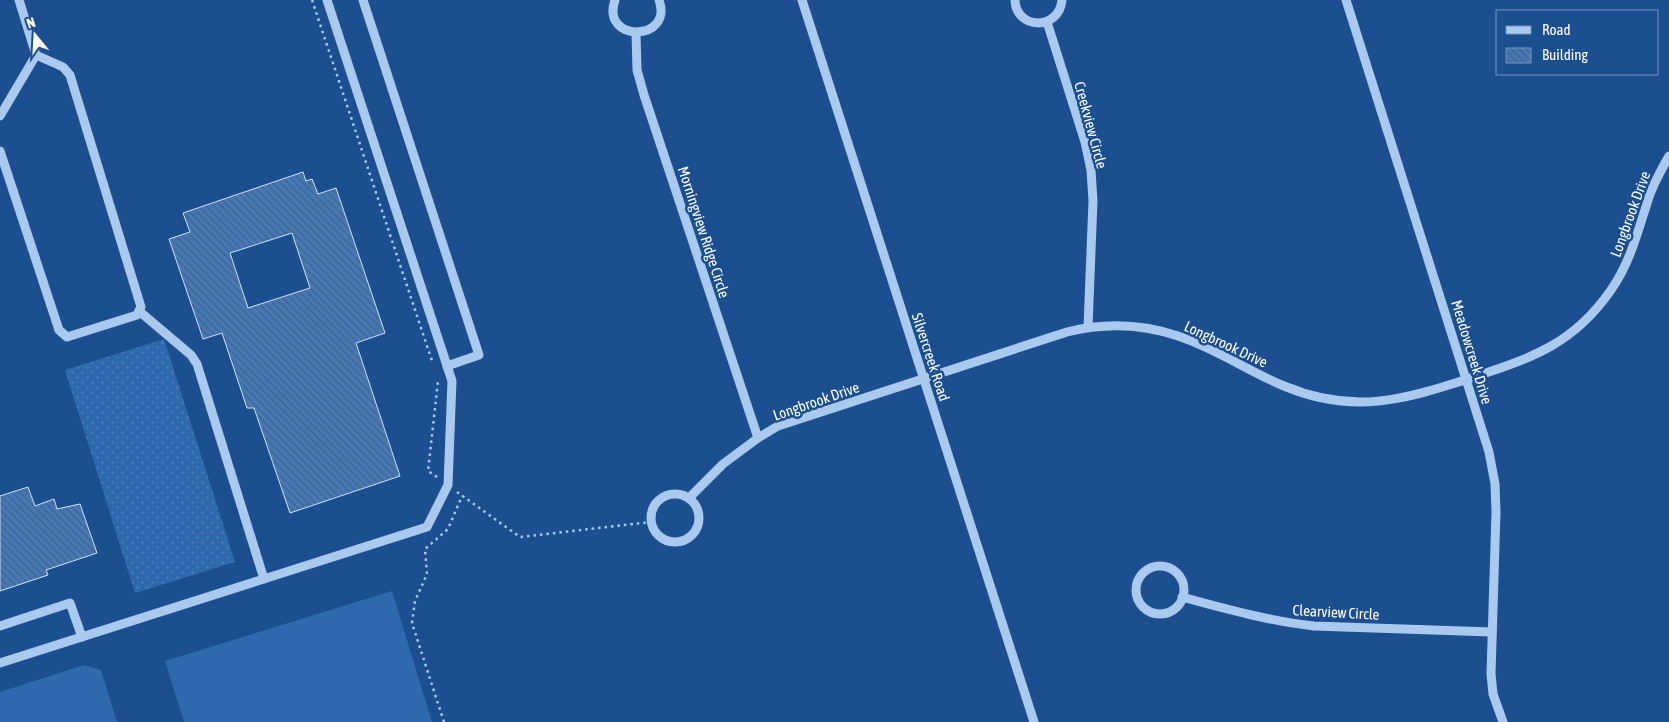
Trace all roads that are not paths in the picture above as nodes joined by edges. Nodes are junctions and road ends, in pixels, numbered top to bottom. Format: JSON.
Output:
{"nodes":[{"id":1,"x":19,"y":0,"type":"edge"},
{"id":2,"x":327,"y":0,"type":"edge"},
{"id":3,"x":363,"y":0,"type":"edge"},
{"id":4,"x":615,"y":0,"type":"edge"},
{"id":5,"x":659,"y":0,"type":"edge"},
{"id":6,"x":802,"y":0,"type":"edge"},
{"id":7,"x":1015,"y":0,"type":"edge"},
{"id":8,"x":1062,"y":0,"type":"edge"},
{"id":9,"x":1346,"y":0,"type":"edge"},
{"id":10,"x":1047,"y":22,"type":"junction"},
{"id":11,"x":636,"y":33,"type":"junction"},
{"id":12,"x":36,"y":55,"type":"junction"},
{"id":13,"x":0,"y":116,"type":"edge"},
{"id":14,"x":0,"y":151,"type":"edge"},
{"id":15,"x":1669,"y":156,"type":"edge"},
{"id":16,"x":139,"y":311,"type":"junction"},
{"id":17,"x":1088,"y":327,"type":"junction"},
{"id":18,"x":447,"y":366,"type":"junction"},
{"id":19,"x":924,"y":379,"type":"junction"},
{"id":20,"x":1467,"y":379,"type":"junction"},
{"id":21,"x":758,"y":438,"type":"junction"},
{"id":22,"x":689,"y":498,"type":"junction"},
{"id":23,"x":264,"y":579,"type":"junction"},
{"id":24,"x":1182,"y":597,"type":"junction"},
{"id":25,"x":0,"y":626,"type":"edge"},
{"id":26,"x":1492,"y":632,"type":"junction"},
{"id":27,"x":82,"y":637,"type":"junction"},
{"id":28,"x":0,"y":663,"type":"edge"},
{"id":29,"x":1034,"y":722,"type":"edge"},
{"id":30,"x":1503,"y":722,"type":"edge"}],
"edges":[{"from":1,"to":12,"type":"street"},
{"from":2,"to":18,"type":"street"},
{"from":3,"to":18,"type":"street"},
{"from":4,"to":11,"type":"street"},
{"from":5,"to":11,"type":"street"},
{"from":6,"to":19,"type":"street","name":"Silvercreek Road"},
{"from":7,"to":10,"type":"street"},
{"from":8,"to":10,"type":"street"},
{"from":9,"to":20,"type":"street","name":"Meadowcreek Drive"},
{"from":10,"to":17,"type":"street","name":"Creekview Circle"},
{"from":11,"to":21,"type":"street","name":"Morningview Ridge Circle"},
{"from":12,"to":13,"type":"street"},
{"from":12,"to":16,"type":"street"},
{"from":14,"to":16,"type":"street"},
{"from":15,"to":20,"type":"street","name":"Longbrook Drive"},
{"from":16,"to":23,"type":"street"},
{"from":17,"to":19,"type":"street","name":"Longbrook Drive"},
{"from":17,"to":20,"type":"street","name":"Longbrook Drive"},
{"from":18,"to":23,"type":"street"},
{"from":19,"to":21,"type":"street","name":"Longbrook Drive"},
{"from":19,"to":29,"type":"street","name":"Silvercreek Road"},
{"from":20,"to":26,"type":"street","name":"Meadowcreek Drive"},
{"from":21,"to":22,"type":"street","name":"Longbrook Drive"},
{"from":22,"to":22,"type":"street"},
{"from":23,"to":27,"type":"street"},
{"from":24,"to":24,"type":"street"},
{"from":24,"to":26,"type":"street","name":"Clearview Circle"},
{"from":25,"to":27,"type":"street"},
{"from":26,"to":30,"type":"street","name":"Meadowcreek Drive"},
{"from":27,"to":28,"type":"street"}]}
